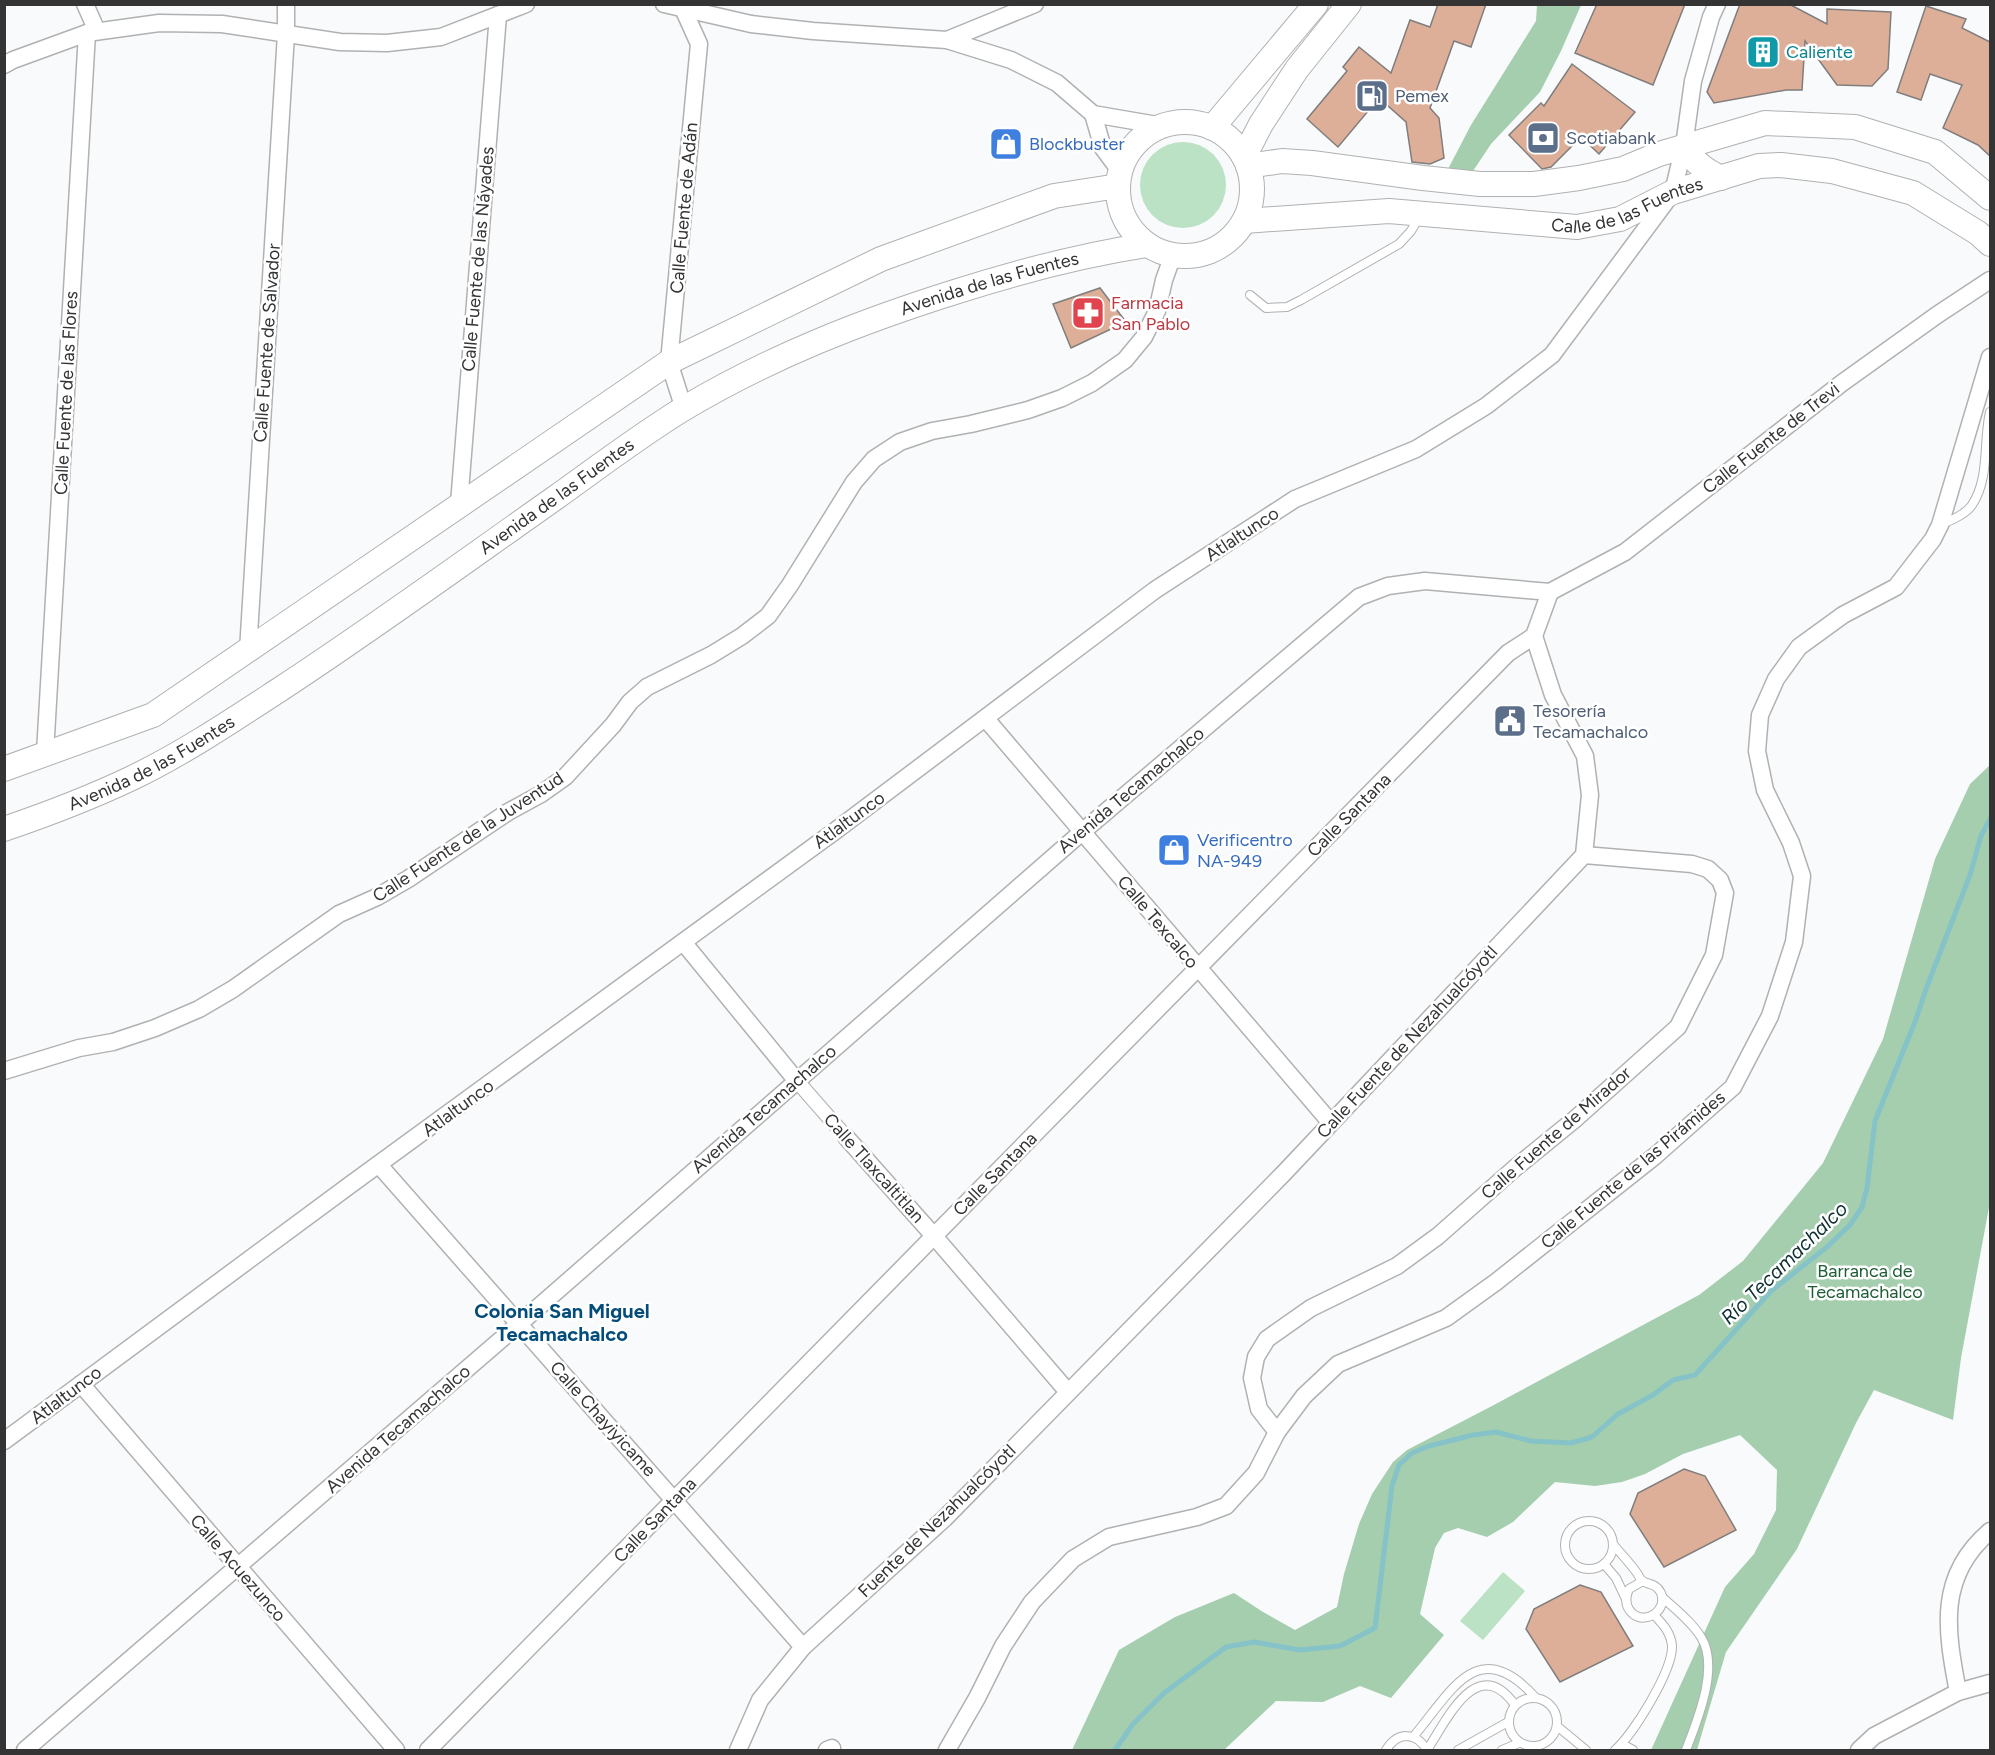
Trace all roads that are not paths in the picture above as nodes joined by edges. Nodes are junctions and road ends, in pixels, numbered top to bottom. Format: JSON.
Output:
{"nodes":[{"id":1,"x":86,"y":4,"type":"edge"},
{"id":2,"x":286,"y":4,"type":"edge"},
{"id":3,"x":526,"y":4,"type":"edge"},
{"id":4,"x":664,"y":4,"type":"edge"},
{"id":5,"x":1035,"y":4,"type":"edge"},
{"id":6,"x":1316,"y":4,"type":"edge"},
{"id":7,"x":1349,"y":4,"type":"edge"},
{"id":8,"x":1717,"y":4,"type":"edge"},
{"id":9,"x":681,"y":6,"type":"edge"},
{"id":10,"x":498,"y":15,"type":"junction"},
{"id":11,"x":92,"y":32,"type":"junction"},
{"id":12,"x":286,"y":34,"type":"junction"},
{"id":13,"x":947,"y":40,"type":"junction"},
{"id":14,"x":4,"y":65,"type":"edge"},
{"id":15,"x":1093,"y":114,"type":"junction"},
{"id":16,"x":1163,"y":126,"type":"junction"},
{"id":17,"x":1212,"y":128,"type":"junction"},
{"id":18,"x":1684,"y":146,"type":"junction"},
{"id":19,"x":1246,"y":161,"type":"junction"},
{"id":20,"x":1720,"y":178,"type":"junction"},
{"id":21,"x":1119,"y":179,"type":"junction"},
{"id":22,"x":1673,"y":192,"type":"junction"},
{"id":23,"x":1990,"y":198,"type":"edge"},
{"id":24,"x":1421,"y":213,"type":"junction"},
{"id":25,"x":1244,"y":221,"type":"junction"},
{"id":26,"x":1990,"y":244,"type":"edge"},
{"id":27,"x":1147,"y":245,"type":"junction"},
{"id":28,"x":1173,"y":255,"type":"junction"},
{"id":29,"x":1990,"y":280,"type":"edge"},
{"id":30,"x":1250,"y":295,"type":"dead end"},
{"id":31,"x":1990,"y":357,"type":"edge"},
{"id":32,"x":669,"y":362,"type":"junction"},
{"id":33,"x":684,"y":409,"type":"junction"},
{"id":34,"x":1990,"y":412,"type":"edge"},
{"id":35,"x":1987,"y":466,"type":"edge"},
{"id":36,"x":459,"y":504,"type":"junction"},
{"id":37,"x":1940,"y":525,"type":"junction"},
{"id":38,"x":1550,"y":592,"type":"junction"},
{"id":39,"x":1534,"y":636,"type":"junction"},
{"id":40,"x":248,"y":651,"type":"junction"},
{"id":41,"x":986,"y":719,"type":"junction"},
{"id":42,"x":45,"y":753,"type":"junction"},
{"id":43,"x":4,"y":769,"type":"edge"},
{"id":44,"x":4,"y":829,"type":"edge"},
{"id":45,"x":1082,"y":832,"type":"junction"},
{"id":46,"x":1584,"y":855,"type":"junction"},
{"id":47,"x":683,"y":942,"type":"junction"},
{"id":48,"x":1197,"y":968,"type":"junction"},
{"id":49,"x":4,"y":1071,"type":"edge"},
{"id":50,"x":796,"y":1080,"type":"junction"},
{"id":51,"x":1331,"y":1123,"type":"junction"},
{"id":52,"x":846,"y":1137,"type":"joint"},
{"id":53,"x":379,"y":1166,"type":"junction"},
{"id":54,"x":934,"y":1236,"type":"junction"},
{"id":55,"x":519,"y":1324,"type":"junction"},
{"id":56,"x":81,"y":1384,"type":"junction"},
{"id":57,"x":1068,"y":1392,"type":"junction"},
{"id":58,"x":1277,"y":1432,"type":"junction"},
{"id":59,"x":4,"y":1441,"type":"edge"},
{"id":60,"x":675,"y":1500,"type":"junction"},
{"id":61,"x":1990,"y":1531,"type":"edge"},
{"id":62,"x":1613,"y":1544,"type":"junction"},
{"id":63,"x":1604,"y":1564,"type":"junction"},
{"id":64,"x":238,"y":1568,"type":"junction"},
{"id":65,"x":1642,"y":1581,"type":"junction"},
{"id":66,"x":1662,"y":1597,"type":"junction"},
{"id":67,"x":1626,"y":1599,"type":"junction"},
{"id":68,"x":1654,"y":1614,"type":"junction"},
{"id":69,"x":803,"y":1647,"type":"junction"},
{"id":70,"x":1990,"y":1683,"type":"edge"},
{"id":71,"x":1958,"y":1692,"type":"junction"},
{"id":72,"x":1536,"y":1698,"type":"junction"},
{"id":73,"x":1515,"y":1705,"type":"junction"},
{"id":74,"x":1508,"y":1722,"type":"junction"},
{"id":75,"x":1557,"y":1726,"type":"junction"},
{"id":76,"x":1413,"y":1737,"type":"junction"},
{"id":77,"x":1519,"y":1743,"type":"junction"},
{"id":78,"x":1618,"y":1747,"type":"edge"},
{"id":79,"x":1544,"y":1748,"type":"edge"},
{"id":80,"x":25,"y":1750,"type":"edge"},
{"id":81,"x":396,"y":1750,"type":"edge"},
{"id":82,"x":428,"y":1750,"type":"edge"},
{"id":83,"x":738,"y":1750,"type":"edge"},
{"id":84,"x":947,"y":1750,"type":"edge"},
{"id":85,"x":1386,"y":1750,"type":"edge"},
{"id":86,"x":1427,"y":1750,"type":"edge"},
{"id":87,"x":1458,"y":1750,"type":"edge"},
{"id":88,"x":1502,"y":1750,"type":"edge"},
{"id":89,"x":1586,"y":1750,"type":"edge"},
{"id":90,"x":1633,"y":1750,"type":"edge"},
{"id":91,"x":1686,"y":1750,"type":"edge"},
{"id":92,"x":1859,"y":1750,"type":"edge"}],
"edges":[{"from":1,"to":11,"type":"street"},
{"from":2,"to":12,"type":"street","name":"Calle Fuente de Salvador"},
{"from":3,"to":10,"type":"street"},
{"from":4,"to":9,"type":"street"},
{"from":5,"to":13,"type":"street"},
{"from":6,"to":17,"type":"main road"},
{"from":7,"to":19,"type":"main road"},
{"from":8,"to":18,"type":"street"},
{"from":9,"to":13,"type":"street"},
{"from":9,"to":32,"type":"street","name":"Calle Fuente de Adán"},
{"from":10,"to":12,"type":"street"},
{"from":10,"to":36,"type":"street","name":"Calle Fuente de las Náyades"},
{"from":11,"to":12,"type":"street"},
{"from":11,"to":14,"type":"street"},
{"from":11,"to":42,"type":"street","name":"Calle Fuente de las Flores"},
{"from":12,"to":40,"type":"street","name":"Calle Fuente de Salvador"},
{"from":13,"to":15,"type":"street"},
{"from":15,"to":16,"type":"street"},
{"from":15,"to":21,"type":"street"},
{"from":16,"to":17,"type":"main road"},
{"from":16,"to":21,"type":"main road"},
{"from":17,"to":19,"type":"main road"},
{"from":18,"to":19,"type":"main road","name":"Calle de las Fuentes"},
{"from":18,"to":20,"type":"main road"},
{"from":18,"to":22,"type":"street"},
{"from":18,"to":23,"type":"main road","name":"Calle de las Fuentes"},
{"from":19,"to":25,"type":"main road"},
{"from":20,"to":22,"type":"main road","name":"Calle de las Fuentes"},
{"from":20,"to":26,"type":"main road","name":"Calle de las Fuentes"},
{"from":21,"to":27,"type":"main road"},
{"from":21,"to":32,"type":"main road"},
{"from":22,"to":24,"type":"main road","name":"Calle de las Fuentes"},
{"from":22,"to":41,"type":"street","name":"Atlaltunco"},
{"from":24,"to":25,"type":"main road","name":"Calle de las Fuentes"},
{"from":24,"to":30,"type":"lane"},
{"from":25,"to":28,"type":"main road"},
{"from":27,"to":28,"type":"main road"},
{"from":27,"to":33,"type":"main road","name":"Avenida de las Fuentes"},
{"from":28,"to":49,"type":"street","name":"Calle Fuente de la Juventud"},
{"from":29,"to":38,"type":"street","name":"Calle Fuente de Trevi"},
{"from":31,"to":37,"type":"street","name":"Calle Fuente de las Pirámides"},
{"from":32,"to":33,"type":"street","name":"Calle Fuente de Adán"},
{"from":32,"to":36,"type":"main road"},
{"from":33,"to":44,"type":"main road","name":"Avenida de las Fuentes"},
{"from":34,"to":35,"type":"lane"},
{"from":35,"to":37,"type":"lane"},
{"from":36,"to":40,"type":"main road"},
{"from":37,"to":58,"type":"street","name":"Calle Fuente de las Pirámides"},
{"from":38,"to":39,"type":"street"},
{"from":38,"to":45,"type":"street","name":"Avenida Tecamachalco"},
{"from":39,"to":46,"type":"street"},
{"from":39,"to":48,"type":"street","name":"Calle Santana"},
{"from":40,"to":42,"type":"main road"},
{"from":41,"to":45,"type":"street","name":"Calle Texcalco"},
{"from":41,"to":47,"type":"street","name":"Atlaltunco"},
{"from":42,"to":43,"type":"main road"},
{"from":45,"to":48,"type":"street","name":"Calle Texcalco"},
{"from":45,"to":50,"type":"street","name":"Avenida Tecamachalco"},
{"from":46,"to":51,"type":"street","name":"Calle Fuente de Nezahualcóyotl"},
{"from":46,"to":58,"type":"street","name":"Calle Fuente de Mirador"},
{"from":47,"to":50,"type":"street","name":"Calle Tlaxcaltitlan"},
{"from":47,"to":53,"type":"street","name":"Atlaltunco"},
{"from":48,"to":51,"type":"street","name":"Calle Texcalco"},
{"from":48,"to":54,"type":"street","name":"Calle Santana"},
{"from":50,"to":52,"type":"street","name":"Calle Tlaxcaltitlan"},
{"from":50,"to":55,"type":"street","name":"Avenida Tecamachalco"},
{"from":51,"to":57,"type":"street","name":"Calle Fuente de Nezahualcóyotl"},
{"from":52,"to":54,"type":"street","name":"Calle Tlaxcaltitlan"},
{"from":53,"to":55,"type":"street","name":"Calle Chayiyicame"},
{"from":53,"to":56,"type":"street","name":"Atlaltunco"},
{"from":54,"to":57,"type":"street","name":"Calle Tlaxcaltitlan"},
{"from":54,"to":60,"type":"street","name":"Calle Santana"},
{"from":55,"to":60,"type":"street","name":"Calle Chayiyicame"},
{"from":55,"to":64,"type":"street","name":"Avenida Tecamachalco"},
{"from":56,"to":59,"type":"street","name":"Atlaltunco"},
{"from":56,"to":64,"type":"street","name":"Calle Acuezunco"},
{"from":57,"to":69,"type":"street","name":"Fuente de Nezahualcóyotl"},
{"from":58,"to":84,"type":"street","name":"Calle Fuente de las Pirámides"},
{"from":60,"to":69,"type":"street","name":"Calle Chayiyicame"},
{"from":60,"to":82,"type":"street","name":"Calle Santana"},
{"from":61,"to":71,"type":"street"},
{"from":62,"to":63,"type":"lane"},
{"from":62,"to":63,"type":"lane"},
{"from":62,"to":65,"type":"lane"},
{"from":63,"to":67,"type":"lane"},
{"from":64,"to":80,"type":"street","name":"Avenida Tecamachalco"},
{"from":64,"to":81,"type":"street","name":"Calle Acuezunco"},
{"from":65,"to":66,"type":"lane"},
{"from":65,"to":67,"type":"lane"},
{"from":66,"to":68,"type":"lane"},
{"from":66,"to":91,"type":"lane"},
{"from":67,"to":68,"type":"lane"},
{"from":68,"to":78,"type":"lane"},
{"from":69,"to":83,"type":"street"},
{"from":70,"to":71,"type":"street"},
{"from":71,"to":92,"type":"street"},
{"from":72,"to":73,"type":"lane"},
{"from":72,"to":75,"type":"lane"},
{"from":72,"to":76,"type":"lane"},
{"from":73,"to":74,"type":"lane"},
{"from":73,"to":86,"type":"lane"},
{"from":74,"to":77,"type":"lane"},
{"from":74,"to":87,"type":"lane"},
{"from":75,"to":79,"type":"lane"},
{"from":75,"to":89,"type":"lane"},
{"from":76,"to":85,"type":"lane"},
{"from":76,"to":86,"type":"lane"},
{"from":77,"to":79,"type":"lane"},
{"from":77,"to":88,"type":"lane"},
{"from":78,"to":90,"type":"lane"}]}
